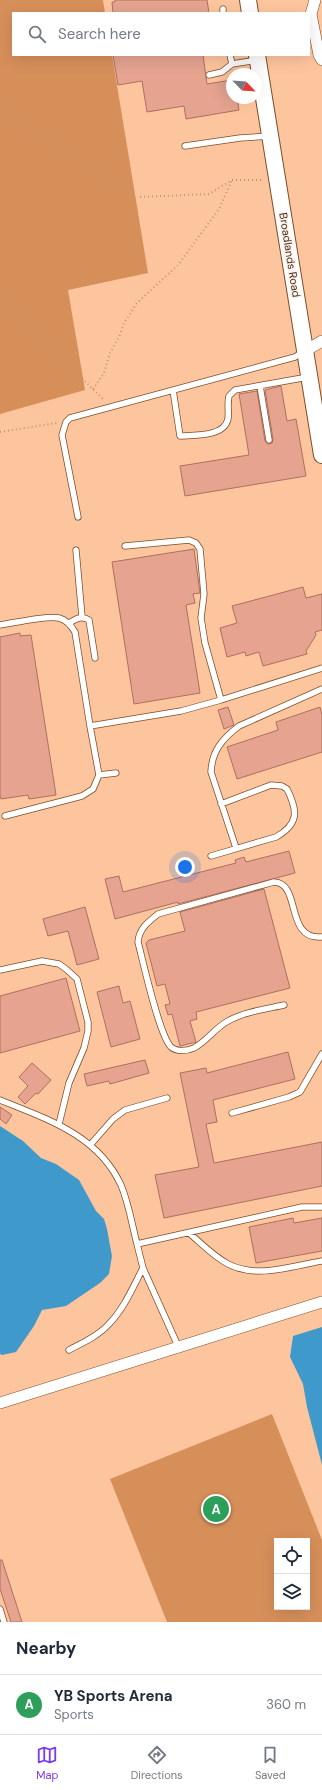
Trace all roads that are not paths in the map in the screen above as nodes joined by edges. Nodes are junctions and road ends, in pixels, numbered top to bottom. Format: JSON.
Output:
{"nodes":[{"id":1,"x":248,"y":0,"type":"edge"},
{"id":2,"x":315,"y":0,"type":"edge"},
{"id":3,"x":250,"y":12,"type":"edge"},
{"id":4,"x":230,"y":56,"type":"edge"},
{"id":5,"x":257,"y":58,"type":"edge"},
{"id":6,"x":322,"y":60,"type":"edge"},
{"id":7,"x":232,"y":64,"type":"junction"},
{"id":8,"x":209,"y":75,"type":"dead end"},
{"id":9,"x":270,"y":136,"type":"junction"},
{"id":10,"x":185,"y":146,"type":"dead end"},
{"id":11,"x":322,"y":341,"type":"edge"},
{"id":12,"x":305,"y":351,"type":"junction"},
{"id":13,"x":309,"y":377,"type":"junction"},
{"id":14,"x":260,"y":386,"type":"junction"},
{"id":15,"x":173,"y":390,"type":"junction"},
{"id":16,"x":269,"y":440,"type":"dead end"},
{"id":17,"x":322,"y":455,"type":"edge"},
{"id":18,"x":78,"y":516,"type":"dead end"},
{"id":19,"x":125,"y":546,"type":"dead end"},
{"id":20,"x":76,"y":550,"type":"dead end"},
{"id":21,"x":82,"y":617,"type":"junction"},
{"id":22,"x":69,"y":623,"type":"junction"},
{"id":23,"x":0,"y":626,"type":"edge"},
{"id":24,"x":95,"y":658,"type":"dead end"},
{"id":25,"x":322,"y":668,"type":"edge"},
{"id":26,"x":322,"y":689,"type":"edge"},
{"id":27,"x":221,"y":700,"type":"junction"},
{"id":28,"x":90,"y":726,"type":"junction"},
{"id":29,"x":116,"y":773,"type":"dead end"},
{"id":30,"x":99,"y":775,"type":"junction"},
{"id":31,"x":221,"y":804,"type":"junction"},
{"id":32,"x":5,"y":816,"type":"dead end"},
{"id":33,"x":236,"y":848,"type":"junction"},
{"id":34,"x":211,"y":856,"type":"dead end"},
{"id":35,"x":322,"y":937,"type":"edge"},
{"id":36,"x":0,"y":970,"type":"edge"},
{"id":37,"x":284,"y":1005,"type":"dead end"},
{"id":38,"x":322,"y":1054,"type":"edge"},
{"id":39,"x":167,"y":1098,"type":"dead end"},
{"id":40,"x":0,"y":1100,"type":"edge"},
{"id":41,"x":232,"y":1113,"type":"dead end"},
{"id":42,"x":59,"y":1124,"type":"junction"},
{"id":43,"x":91,"y":1144,"type":"junction"},
{"id":44,"x":322,"y":1207,"type":"edge"},
{"id":45,"x":189,"y":1233,"type":"junction"},
{"id":46,"x":137,"y":1244,"type":"junction"},
{"id":47,"x":322,"y":1261,"type":"edge"},
{"id":48,"x":143,"y":1268,"type":"junction"},
{"id":49,"x":322,"y":1302,"type":"edge"},
{"id":50,"x":178,"y":1346,"type":"junction"},
{"id":51,"x":69,"y":1350,"type":"dead end"},
{"id":52,"x":0,"y":1402,"type":"edge"},
{"id":53,"x":0,"y":1609,"type":"edge"},
{"id":54,"x":3,"y":1622,"type":"edge"}],
"edges":[{"from":1,"to":3,"type":"main road"},
{"from":2,"to":6,"type":"street"},
{"from":4,"to":7,"type":"lane"},
{"from":5,"to":7,"type":"lane"},
{"from":5,"to":9,"type":"main road","name":"Broadlands Road"},
{"from":7,"to":8,"type":"lane"},
{"from":9,"to":10,"type":"lane"},
{"from":9,"to":12,"type":"main road","name":"Broadlands Road"},
{"from":11,"to":12,"type":"street"},
{"from":12,"to":13,"type":"main road","name":"Broadlands Road"},
{"from":12,"to":15,"type":"lane"},
{"from":13,"to":14,"type":"lane"},
{"from":13,"to":17,"type":"main road","name":"Broadlands Road"},
{"from":14,"to":15,"type":"lane"},
{"from":14,"to":16,"type":"lane"},
{"from":15,"to":18,"type":"lane"},
{"from":19,"to":27,"type":"lane"},
{"from":20,"to":21,"type":"lane"},
{"from":21,"to":22,"type":"lane"},
{"from":21,"to":24,"type":"lane"},
{"from":22,"to":23,"type":"lane"},
{"from":22,"to":28,"type":"lane"},
{"from":25,"to":27,"type":"lane"},
{"from":26,"to":31,"type":"lane"},
{"from":27,"to":28,"type":"lane"},
{"from":28,"to":30,"type":"lane"},
{"from":29,"to":30,"type":"lane"},
{"from":30,"to":32,"type":"lane"},
{"from":31,"to":33,"type":"lane"},
{"from":31,"to":33,"type":"lane"},
{"from":33,"to":34,"type":"lane"},
{"from":35,"to":37,"type":"lane"},
{"from":36,"to":42,"type":"lane"},
{"from":38,"to":41,"type":"lane"},
{"from":39,"to":43,"type":"lane"},
{"from":40,"to":42,"type":"lane"},
{"from":42,"to":43,"type":"lane"},
{"from":43,"to":46,"type":"lane"},
{"from":44,"to":45,"type":"lane"},
{"from":45,"to":46,"type":"lane"},
{"from":45,"to":47,"type":"lane"},
{"from":46,"to":48,"type":"lane"},
{"from":48,"to":50,"type":"lane"},
{"from":48,"to":51,"type":"lane"},
{"from":49,"to":50,"type":"street"},
{"from":50,"to":52,"type":"street"},
{"from":53,"to":54,"type":"lane"}]}
